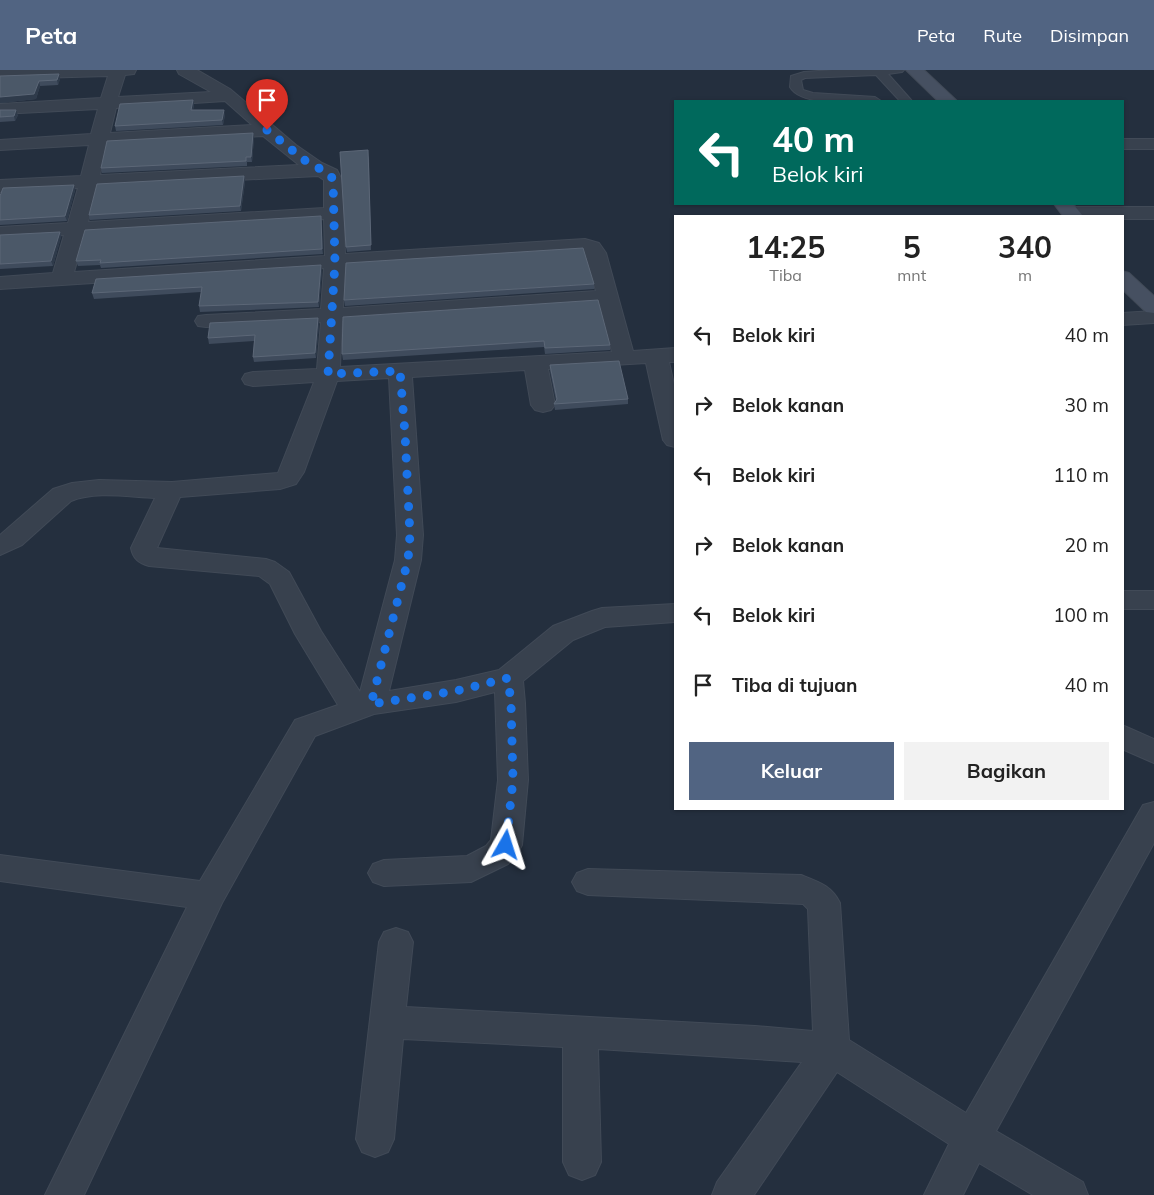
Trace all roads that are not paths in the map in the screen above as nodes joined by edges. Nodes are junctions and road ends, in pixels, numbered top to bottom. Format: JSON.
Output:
{"nodes":[{"id":1,"x":128,"y":70,"type":"edge"},
{"id":2,"x":185,"y":70,"type":"edge"},
{"id":3,"x":898,"y":70,"type":"edge"},
{"id":4,"x":914,"y":70,"type":"edge"},
{"id":5,"x":118,"y":71,"type":"edge"},
{"id":6,"x":880,"y":72,"type":"junction"},
{"id":7,"x":6,"y":73,"type":"edge"},
{"id":8,"x":228,"y":96,"type":"junction"},
{"id":9,"x":859,"y":100,"type":"edge"},
{"id":10,"x":905,"y":100,"type":"edge"},
{"id":11,"x":947,"y":100,"type":"edge"},
{"id":12,"x":108,"y":102,"type":"junction"},
{"id":13,"x":0,"y":109,"type":"edge"},
{"id":14,"x":267,"y":130,"type":"junction"},
{"id":15,"x":99,"y":140,"type":"junction"},
{"id":16,"x":1124,"y":144,"type":"edge"},
{"id":17,"x":1154,"y":144,"type":"edge"},
{"id":18,"x":0,"y":145,"type":"edge"},
{"id":19,"x":319,"y":170,"type":"junction"},
{"id":20,"x":89,"y":182,"type":"junction"},
{"id":21,"x":0,"y":186,"type":"edge"},
{"id":22,"x":1069,"y":211,"type":"edge"},
{"id":23,"x":333,"y":213,"type":"junction"},
{"id":24,"x":1154,"y":213,"type":"edge"},
{"id":25,"x":77,"y":228,"type":"junction"},
{"id":26,"x":0,"y":233,"type":"edge"},
{"id":27,"x":335,"y":263,"type":"junction"},
{"id":28,"x":62,"y":279,"type":"junction"},
{"id":29,"x":1124,"y":279,"type":"edge"},
{"id":30,"x":2,"y":286,"type":"edge"},
{"id":31,"x":608,"y":297,"type":"junction"},
{"id":32,"x":1154,"y":307,"type":"edge"},
{"id":33,"x":332,"y":315,"type":"junction"},
{"id":34,"x":1154,"y":318,"type":"edge"},
{"id":35,"x":1124,"y":319,"type":"edge"},
{"id":36,"x":206,"y":321,"type":"dead end"},
{"id":37,"x":666,"y":355,"type":"edge"},
{"id":38,"x":624,"y":357,"type":"junction"},
{"id":39,"x":535,"y":362,"type":"junction"},
{"id":40,"x":400,"y":371,"type":"junction"},
{"id":41,"x":328,"y":374,"type":"junction"},
{"id":42,"x":253,"y":379,"type":"dead end"},
{"id":43,"x":543,"y":405,"type":"dead end"},
{"id":44,"x":674,"y":431,"type":"edge"},
{"id":45,"x":171,"y":490,"type":"junction"},
{"id":46,"x":0,"y":546,"type":"edge"},
{"id":47,"x":1124,"y":600,"type":"edge"},
{"id":48,"x":1154,"y":600,"type":"edge"},
{"id":49,"x":674,"y":613,"type":"edge"},
{"id":50,"x":508,"y":678,"type":"junction"},
{"id":51,"x":363,"y":707,"type":"junction"},
{"id":52,"x":1124,"y":737,"type":"edge"},
{"id":53,"x":1154,"y":752,"type":"edge"},
{"id":54,"x":1154,"y":814,"type":"edge"},
{"id":55,"x":0,"y":868,"type":"edge"},
{"id":56,"x":384,"y":873,"type":"dead end"},
{"id":57,"x":588,"y":882,"type":"dead end"},
{"id":58,"x":209,"y":896,"type":"junction"},
{"id":59,"x":396,"y":942,"type":"dead end"},
{"id":60,"x":388,"y":1022,"type":"junction"},
{"id":61,"x":580,"y":1033,"type":"junction"},
{"id":62,"x":832,"y":1049,"type":"junction"},
{"id":63,"x":375,"y":1138,"type":"dead end"},
{"id":64,"x":972,"y":1138,"type":"junction"},
{"id":65,"x":582,"y":1162,"type":"dead end"},
{"id":66,"x":64,"y":1195,"type":"edge"},
{"id":67,"x":731,"y":1195,"type":"edge"},
{"id":68,"x":943,"y":1195,"type":"edge"},
{"id":69,"x":1069,"y":1195,"type":"edge"}],
"edges":[{"from":1,"to":5,"type":"street"},
{"from":2,"to":8,"type":"street"},
{"from":3,"to":6,"type":"lane"},
{"from":4,"to":11,"type":"street"},
{"from":5,"to":7,"type":"street"},
{"from":5,"to":12,"type":"street"},
{"from":6,"to":9,"type":"lane"},
{"from":6,"to":10,"type":"lane"},
{"from":8,"to":12,"type":"street"},
{"from":8,"to":14,"type":"street"},
{"from":12,"to":13,"type":"street"},
{"from":12,"to":15,"type":"street"},
{"from":14,"to":15,"type":"street"},
{"from":14,"to":19,"type":"street"},
{"from":15,"to":18,"type":"street"},
{"from":15,"to":20,"type":"street"},
{"from":16,"to":17,"type":"street"},
{"from":19,"to":20,"type":"street"},
{"from":19,"to":23,"type":"street"},
{"from":20,"to":21,"type":"street"},
{"from":20,"to":25,"type":"street"},
{"from":22,"to":24,"type":"street"},
{"from":23,"to":25,"type":"street"},
{"from":23,"to":27,"type":"street"},
{"from":25,"to":26,"type":"street"},
{"from":25,"to":28,"type":"street"},
{"from":27,"to":28,"type":"street"},
{"from":27,"to":31,"type":"street"},
{"from":27,"to":33,"type":"street"},
{"from":28,"to":30,"type":"street"},
{"from":29,"to":32,"type":"street"},
{"from":31,"to":33,"type":"street"},
{"from":31,"to":38,"type":"street"},
{"from":33,"to":36,"type":"street"},
{"from":33,"to":41,"type":"street"},
{"from":34,"to":35,"type":"street"},
{"from":37,"to":38,"type":"street"},
{"from":37,"to":44,"type":"street"},
{"from":38,"to":39,"type":"street"},
{"from":39,"to":40,"type":"street"},
{"from":39,"to":43,"type":"street"},
{"from":40,"to":41,"type":"street"},
{"from":40,"to":51,"type":"street"},
{"from":41,"to":42,"type":"street"},
{"from":41,"to":45,"type":"street"},
{"from":45,"to":46,"type":"street"},
{"from":45,"to":51,"type":"street"},
{"from":47,"to":48,"type":"street"},
{"from":49,"to":50,"type":"street"},
{"from":50,"to":51,"type":"street"},
{"from":50,"to":56,"type":"street"},
{"from":51,"to":58,"type":"street"},
{"from":52,"to":53,"type":"street"},
{"from":54,"to":64,"type":"street"},
{"from":55,"to":58,"type":"street"},
{"from":57,"to":62,"type":"street"},
{"from":58,"to":66,"type":"street"},
{"from":59,"to":60,"type":"street"},
{"from":60,"to":61,"type":"street"},
{"from":60,"to":63,"type":"street"},
{"from":61,"to":62,"type":"street"},
{"from":61,"to":65,"type":"street"},
{"from":62,"to":64,"type":"street"},
{"from":62,"to":67,"type":"street"},
{"from":64,"to":68,"type":"street"},
{"from":64,"to":69,"type":"street"}]}
